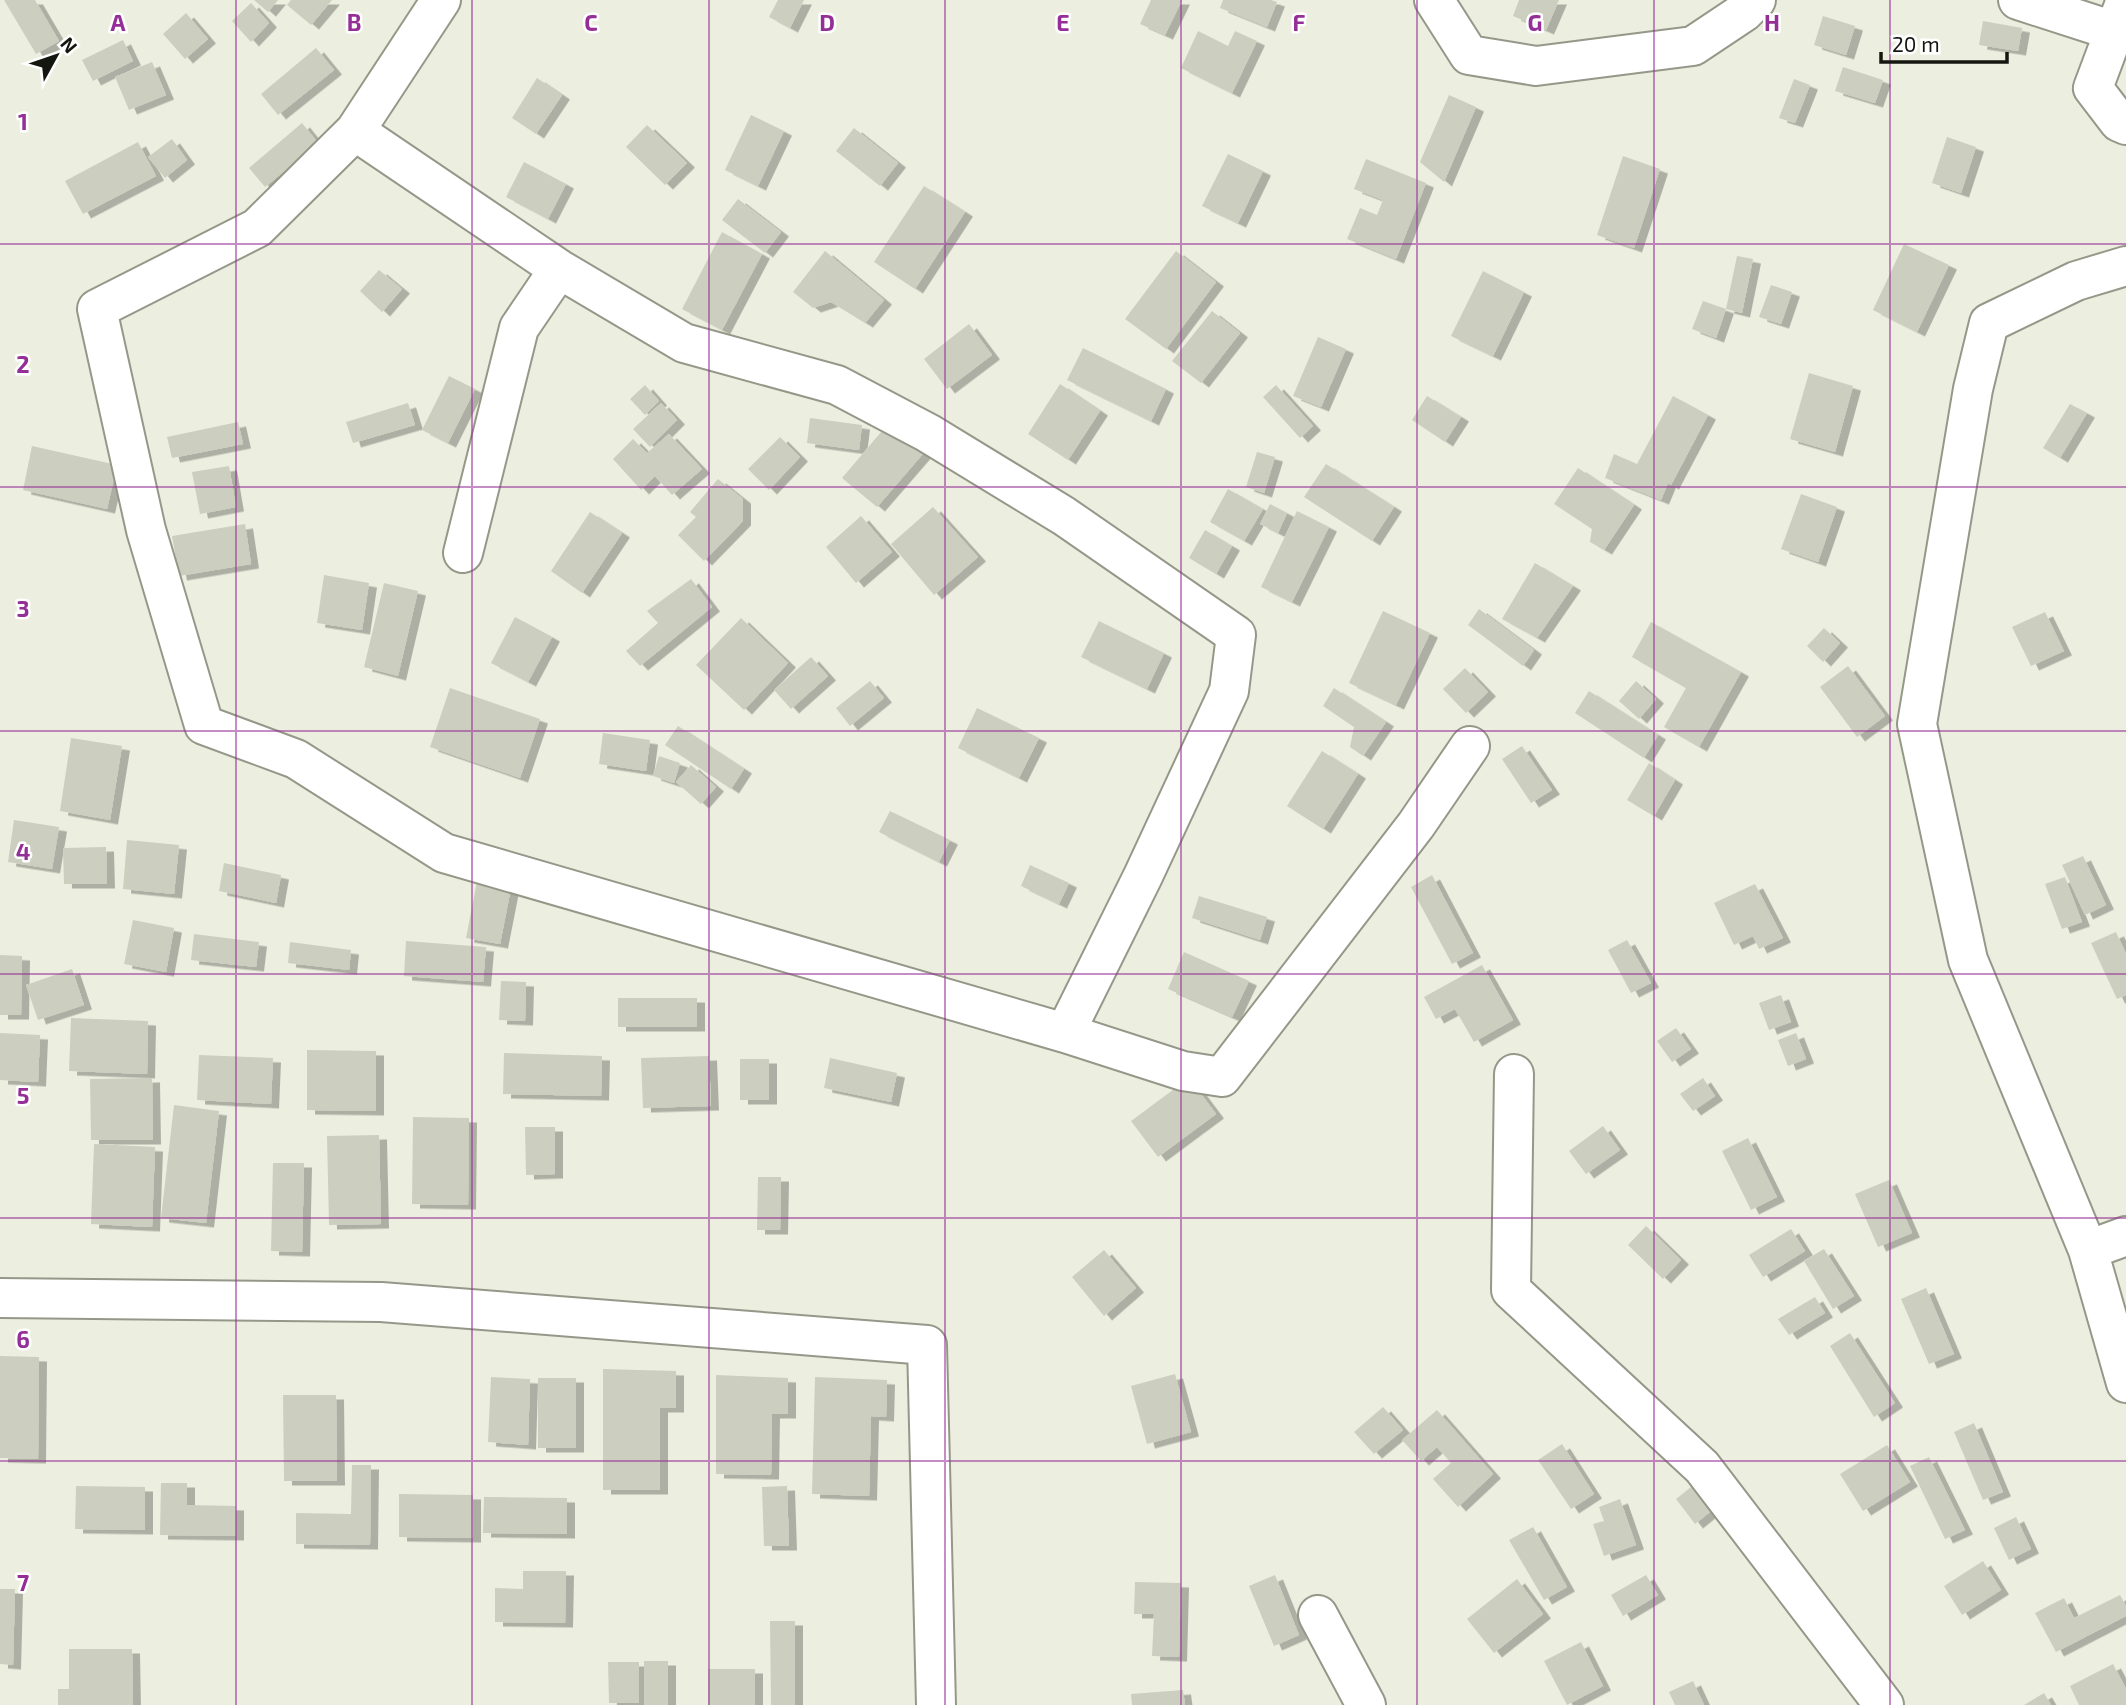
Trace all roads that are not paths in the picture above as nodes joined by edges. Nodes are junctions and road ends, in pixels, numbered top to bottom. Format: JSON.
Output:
{"nodes":[{"id":1,"x":441,"y":0,"type":"edge"},
{"id":2,"x":1434,"y":0,"type":"edge"},
{"id":3,"x":1756,"y":0,"type":"edge"},
{"id":4,"x":2018,"y":0,"type":"edge"},
{"id":5,"x":2120,"y":16,"type":"edge"},
{"id":6,"x":2126,"y":125,"type":"edge"},
{"id":7,"x":355,"y":131,"type":"junction"},
{"id":8,"x":2126,"y":266,"type":"edge"},
{"id":9,"x":559,"y":269,"type":"junction"},
{"id":10,"x":463,"y":553,"type":"dead end"},
{"id":11,"x":1470,"y":746,"type":"dead end"},
{"id":12,"x":1065,"y":1033,"type":"junction"},
{"id":13,"x":1514,"y":1074,"type":"dead end"},
{"id":14,"x":2126,"y":1236,"type":"edge"},
{"id":15,"x":2088,"y":1250,"type":"junction"},
{"id":16,"x":0,"y":1298,"type":"edge"},
{"id":17,"x":2126,"y":1383,"type":"edge"},
{"id":18,"x":1318,"y":1615,"type":"dead end"},
{"id":19,"x":936,"y":1705,"type":"edge"},
{"id":20,"x":1366,"y":1705,"type":"edge"},
{"id":21,"x":1884,"y":1705,"type":"edge"}],
"edges":[{"from":1,"to":7,"type":"street"},
{"from":2,"to":3,"type":"street"},
{"from":4,"to":5,"type":"street"},
{"from":5,"to":6,"type":"street"},
{"from":7,"to":9,"type":"street"},
{"from":7,"to":12,"type":"street"},
{"from":8,"to":15,"type":"street"},
{"from":9,"to":10,"type":"street"},
{"from":9,"to":12,"type":"street"},
{"from":11,"to":12,"type":"street"},
{"from":13,"to":21,"type":"street"},
{"from":14,"to":15,"type":"street"},
{"from":15,"to":17,"type":"street"},
{"from":16,"to":19,"type":"street"},
{"from":18,"to":20,"type":"street"}]}
